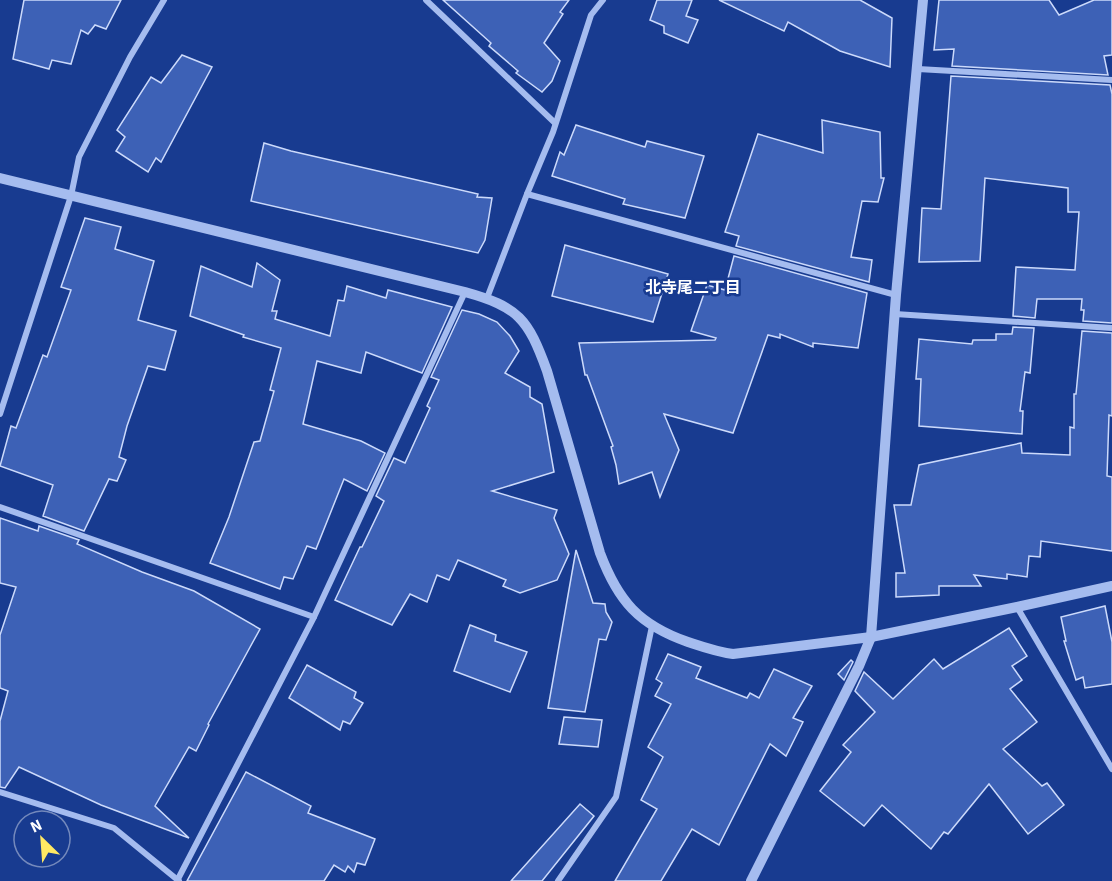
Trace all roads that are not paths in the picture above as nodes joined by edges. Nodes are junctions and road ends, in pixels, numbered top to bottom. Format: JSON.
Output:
{"nodes":[{"id":1,"x":164,"y":0,"type":"edge"},
{"id":2,"x":426,"y":0,"type":"edge"},
{"id":3,"x":603,"y":0,"type":"edge"},
{"id":4,"x":923,"y":0,"type":"edge"},
{"id":5,"x":918,"y":69,"type":"junction"},
{"id":6,"x":1112,"y":80,"type":"edge"},
{"id":7,"x":555,"y":123,"type":"junction"},
{"id":8,"x":0,"y":178,"type":"edge"},
{"id":9,"x":527,"y":194,"type":"junction"},
{"id":10,"x":71,"y":196,"type":"junction"},
{"id":11,"x":465,"y":292,"type":"junction"},
{"id":12,"x":896,"y":295,"type":"junction"},
{"id":13,"x":487,"y":298,"type":"junction"},
{"id":14,"x":895,"y":314,"type":"junction"},
{"id":15,"x":1112,"y":328,"type":"edge"},
{"id":16,"x":0,"y":414,"type":"edge"},
{"id":17,"x":0,"y":507,"type":"edge"},
{"id":18,"x":1112,"y":586,"type":"edge"},
{"id":19,"x":1017,"y":608,"type":"junction"},
{"id":20,"x":314,"y":617,"type":"junction"},
{"id":21,"x":652,"y":626,"type":"junction"},
{"id":22,"x":871,"y":637,"type":"junction"},
{"id":23,"x":1112,"y":769,"type":"edge"},
{"id":24,"x":0,"y":792,"type":"edge"},
{"id":25,"x":178,"y":880,"type":"edge"},
{"id":26,"x":558,"y":881,"type":"edge"},
{"id":27,"x":751,"y":881,"type":"edge"}],
"edges":[{"from":1,"to":10,"type":"street"},
{"from":2,"to":7,"type":"street"},
{"from":3,"to":7,"type":"street"},
{"from":4,"to":5,"type":"street"},
{"from":5,"to":6,"type":"street"},
{"from":5,"to":12,"type":"street"},
{"from":7,"to":9,"type":"street"},
{"from":8,"to":10,"type":"street"},
{"from":9,"to":12,"type":"street"},
{"from":9,"to":13,"type":"street"},
{"from":10,"to":11,"type":"street"},
{"from":10,"to":16,"type":"street"},
{"from":11,"to":13,"type":"street"},
{"from":11,"to":20,"type":"street"},
{"from":12,"to":14,"type":"street"},
{"from":13,"to":21,"type":"street"},
{"from":14,"to":15,"type":"street"},
{"from":14,"to":22,"type":"street"},
{"from":17,"to":20,"type":"street"},
{"from":18,"to":19,"type":"street"},
{"from":19,"to":22,"type":"street"},
{"from":19,"to":23,"type":"street"},
{"from":20,"to":25,"type":"street"},
{"from":21,"to":22,"type":"street"},
{"from":21,"to":26,"type":"street"},
{"from":22,"to":27,"type":"street"},
{"from":24,"to":25,"type":"street"}]}
